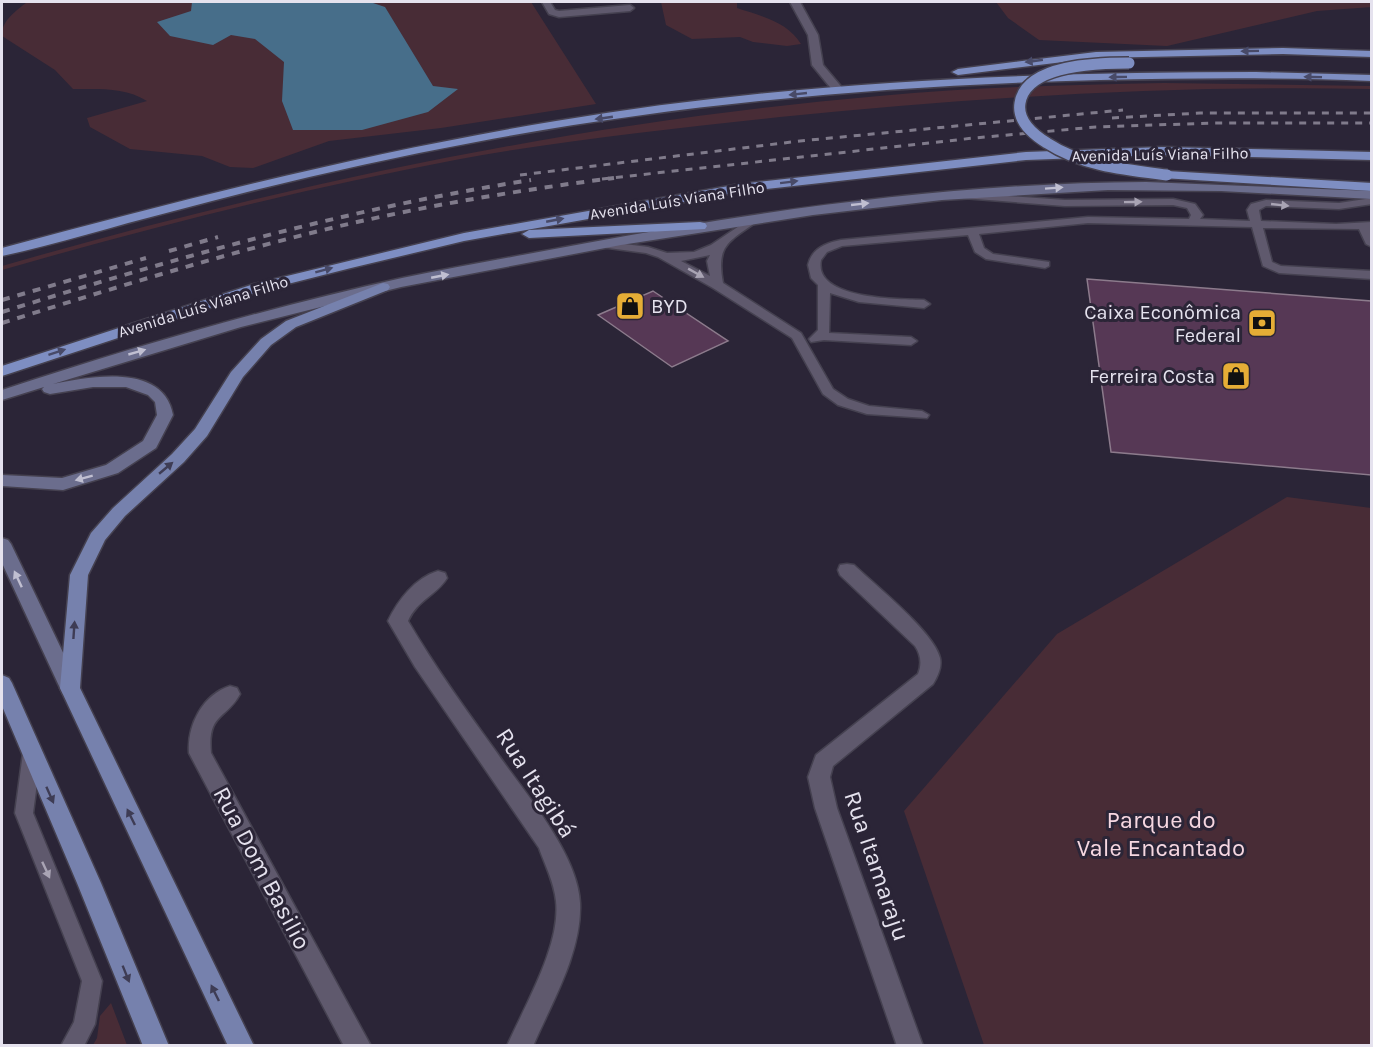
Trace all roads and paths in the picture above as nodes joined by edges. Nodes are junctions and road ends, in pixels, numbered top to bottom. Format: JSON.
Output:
{"nodes":[{"id":1,"x":546,"y":2,"type":"edge"},
{"id":2,"x":795,"y":2,"type":"edge"},
{"id":3,"x":630,"y":8,"type":"dead end"},
{"id":4,"x":1371,"y":54,"type":"edge"},
{"id":5,"x":1371,"y":62,"type":"edge"},
{"id":6,"x":1371,"y":78,"type":"edge"},
{"id":7,"x":858,"y":87,"type":"junction"},
{"id":8,"x":838,"y":90,"type":"junction"},
{"id":9,"x":1371,"y":156,"type":"edge"},
{"id":10,"x":1200,"y":175,"type":"junction"},
{"id":11,"x":1371,"y":176,"type":"edge"},
{"id":12,"x":1371,"y":187,"type":"edge"},
{"id":13,"x":949,"y":195,"type":"junction"},
{"id":14,"x":1371,"y":195,"type":"edge"},
{"id":15,"x":1371,"y":201,"type":"edge"},
{"id":16,"x":754,"y":219,"type":"junction"},
{"id":17,"x":1192,"y":222,"type":"junction"},
{"id":18,"x":1255,"y":225,"type":"junction"},
{"id":19,"x":1367,"y":225,"type":"edge"},
{"id":20,"x":700,"y":226,"type":"junction"},
{"id":21,"x":972,"y":230,"type":"junction"},
{"id":22,"x":464,"y":237,"type":"junction"},
{"id":23,"x":601,"y":244,"type":"junction"},
{"id":24,"x":1371,"y":244,"type":"edge"},
{"id":25,"x":719,"y":246,"type":"junction"},
{"id":26,"x":2,"y":252,"type":"edge"},
{"id":27,"x":662,"y":255,"type":"junction"},
{"id":28,"x":1045,"y":264,"type":"dead end"},
{"id":29,"x":1371,"y":275,"type":"edge"},
{"id":30,"x":824,"y":283,"type":"junction"},
{"id":31,"x":717,"y":285,"type":"junction"},
{"id":32,"x":383,"y":287,"type":"junction"},
{"id":33,"x":924,"y":304,"type":"dead end"},
{"id":34,"x":797,"y":336,"type":"junction"},
{"id":35,"x":822,"y":336,"type":"junction"},
{"id":36,"x":911,"y":341,"type":"dead end"},
{"id":37,"x":2,"y":371,"type":"edge"},
{"id":38,"x":2,"y":397,"type":"edge"},
{"id":39,"x":922,"y":415,"type":"dead end"},
{"id":40,"x":2,"y":481,"type":"edge"},
{"id":41,"x":2,"y":544,"type":"edge"},
{"id":42,"x":847,"y":570,"type":"dead end"},
{"id":43,"x":438,"y":578,"type":"dead end"},
{"id":44,"x":2,"y":683,"type":"edge"},
{"id":45,"x":70,"y":688,"type":"junction"},
{"id":46,"x":231,"y":694,"type":"dead end"},
{"id":47,"x":32,"y":753,"type":"junction"},
{"id":48,"x":72,"y":1046,"type":"edge"},
{"id":49,"x":156,"y":1046,"type":"edge"},
{"id":50,"x":241,"y":1046,"type":"edge"},
{"id":51,"x":358,"y":1046,"type":"edge"},
{"id":52,"x":520,"y":1046,"type":"edge"},
{"id":53,"x":910,"y":1046,"type":"edge"}],
"edges":[{"from":1,"to":3,"type":"lane"},
{"from":2,"to":8,"type":"street"},
{"from":4,"to":7,"type":"highway","one_way":true},
{"from":5,"to":10,"type":"highway","bridge":true},
{"from":6,"to":7,"type":"highway","one_way":true},
{"from":7,"to":8,"type":"highway"},
{"from":8,"to":26,"type":"highway","one_way":true},
{"from":22,"to":9,"type":"highway","name":"Avenida Luís Viana Filho","one_way":true},
{"from":10,"to":11,"type":"highway"},
{"from":10,"to":12,"type":"highway"},
{"from":13,"to":14,"type":"main road","name":"Avenida Luís Viana Filho","one_way":true},
{"from":16,"to":13,"type":"main road","name":"Avenida Luís Viana Filho","one_way":true},
{"from":13,"to":17,"type":"lane","one_way":true},
{"from":18,"to":15,"type":"lane","one_way":true},
{"from":16,"to":20,"type":"main road","name":"Avenida Luís Viana Filho"},
{"from":16,"to":25,"type":"lane"},
{"from":17,"to":18,"type":"lane"},
{"from":17,"to":21,"type":"lane"},
{"from":18,"to":19,"type":"lane"},
{"from":18,"to":29,"type":"lane"},
{"from":19,"to":24,"type":"lane"},
{"from":20,"to":22,"type":"highway"},
{"from":20,"to":23,"type":"main road","name":"Avenida Luís Viana Filho"},
{"from":21,"to":28,"type":"lane"},
{"from":21,"to":30,"type":"lane"},
{"from":37,"to":22,"type":"highway","name":"Avenida Luís Viana Filho","one_way":true},
{"from":23,"to":27,"type":"lane"},
{"from":32,"to":23,"type":"main road","name":"Avenida Luís Viana Filho","one_way":true},
{"from":25,"to":27,"type":"lane"},
{"from":25,"to":31,"type":"lane"},
{"from":27,"to":31,"type":"lane","one_way":true},
{"from":30,"to":33,"type":"lane"},
{"from":30,"to":35,"type":"lane"},
{"from":31,"to":34,"type":"lane"},
{"from":38,"to":32,"type":"main road","name":"Avenida Luís Viana Filho","one_way":true},
{"from":45,"to":32,"type":"main road","one_way":true},
{"from":34,"to":35,"type":"lane"},
{"from":34,"to":39,"type":"lane"},
{"from":35,"to":36,"type":"lane"},
{"from":38,"to":40,"type":"main road","one_way":true},
{"from":45,"to":41,"type":"main road","one_way":true},
{"from":42,"to":53,"type":"street","name":"Rua Itamaraju"},
{"from":43,"to":52,"type":"street","name":"Rua Itagibá"},
{"from":44,"to":47,"type":"main road"},
{"from":50,"to":45,"type":"main road","one_way":true},
{"from":46,"to":51,"type":"street","name":"Rua Dom Basilio"},
{"from":47,"to":48,"type":"lane","one_way":true},
{"from":47,"to":49,"type":"main road","one_way":true}]}
